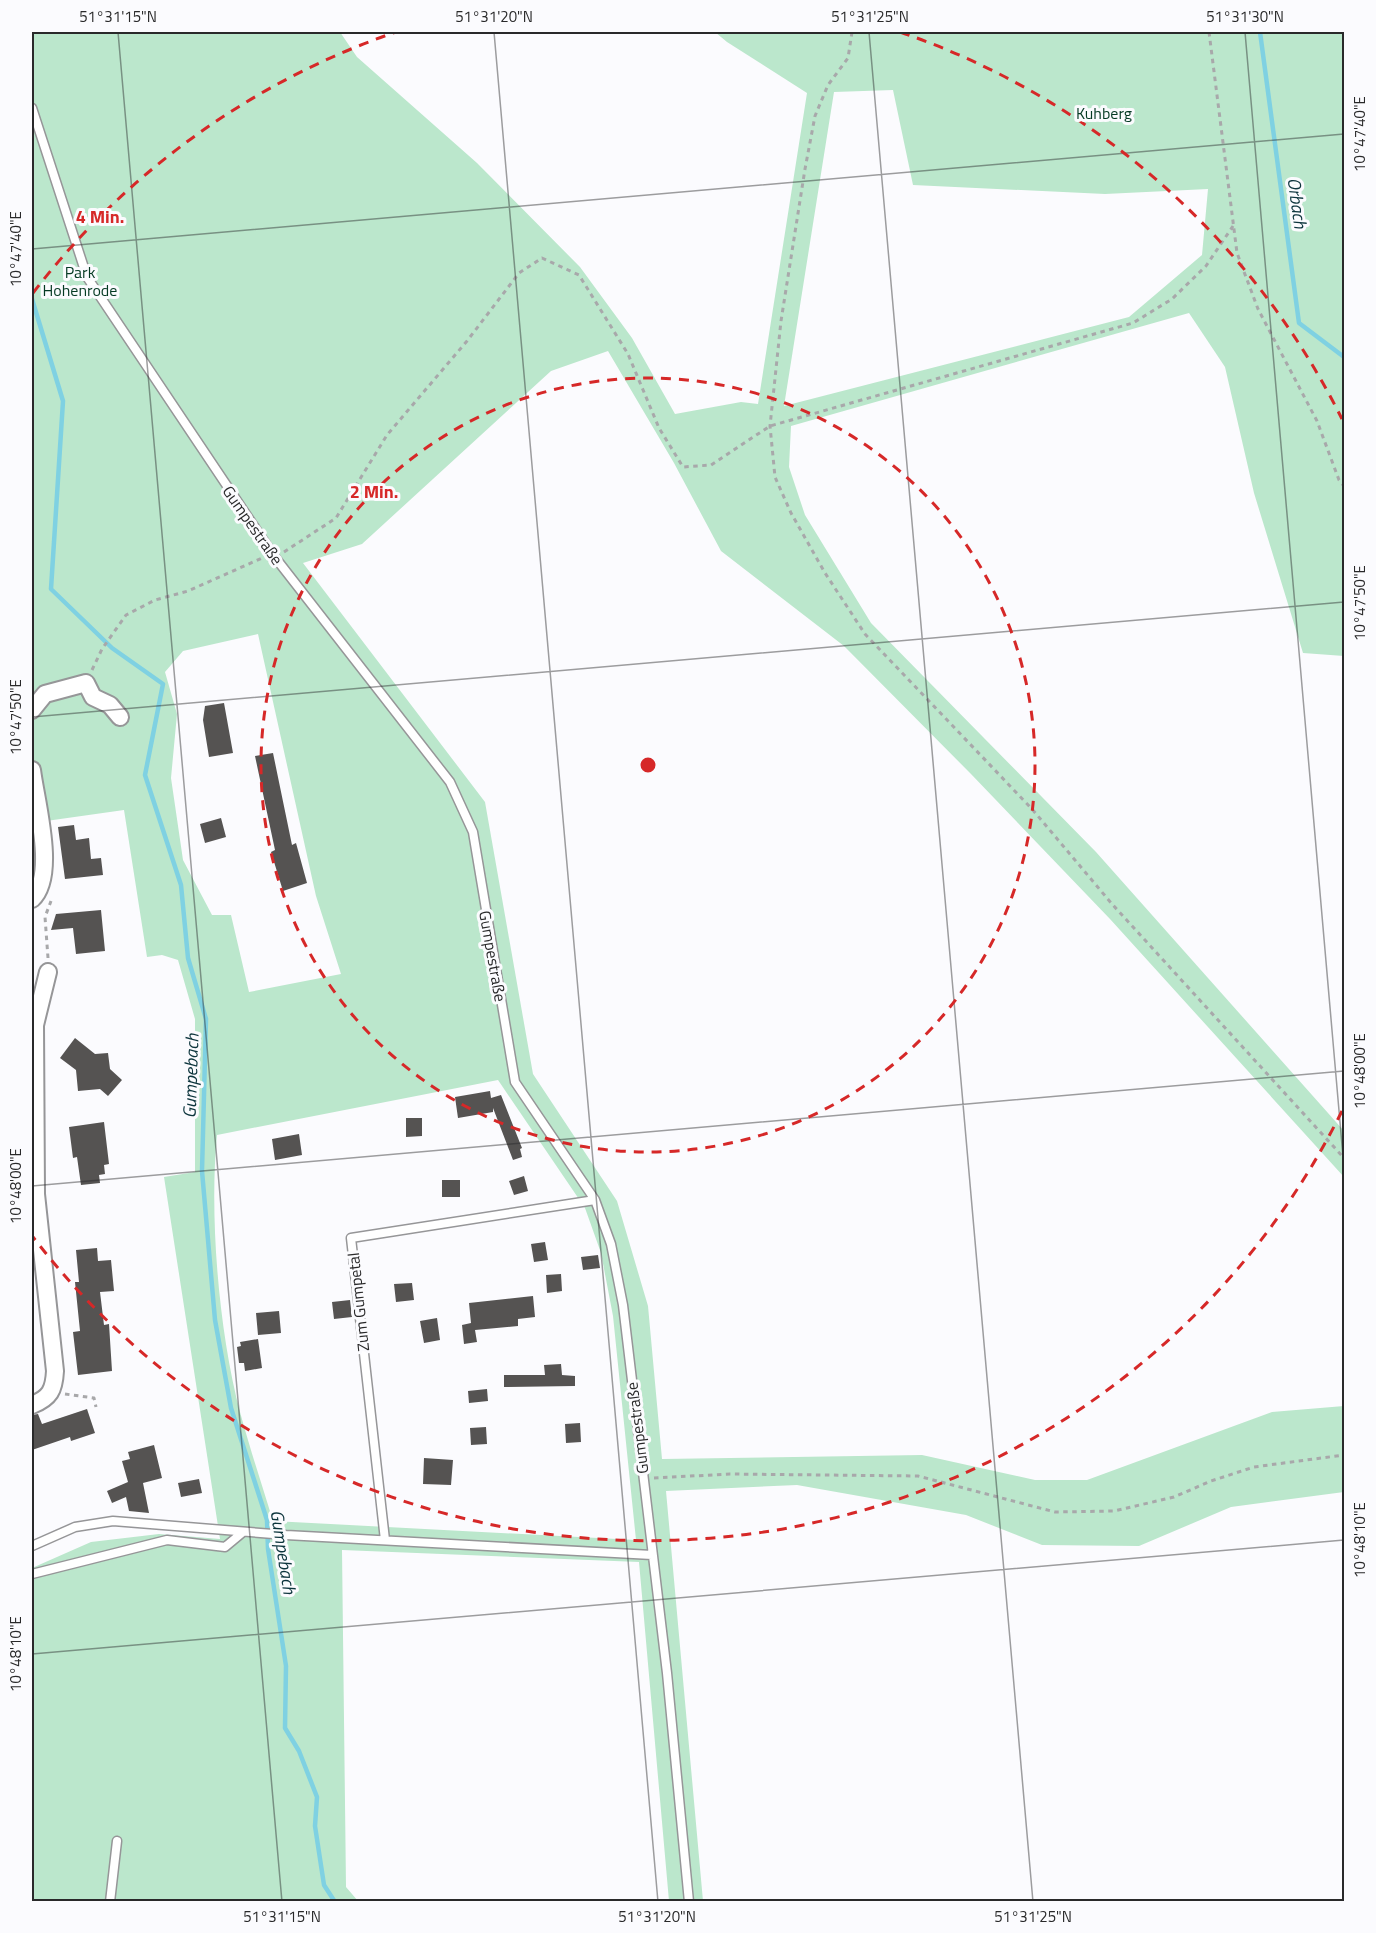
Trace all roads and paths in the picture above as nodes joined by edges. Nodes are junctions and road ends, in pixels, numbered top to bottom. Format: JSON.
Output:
{"nodes":[{"id":1,"x":852,"y":32,"type":"edge"},
{"id":2,"x":1209,"y":32,"type":"edge"},
{"id":3,"x":32,"y":108,"type":"edge"},
{"id":4,"x":1233,"y":226,"type":"junction"},
{"id":5,"x":770,"y":426,"type":"junction"},
{"id":6,"x":1344,"y":486,"type":"edge"},
{"id":7,"x":274,"y":557,"type":"junction"},
{"id":8,"x":98,"y":658,"type":"dead end"},
{"id":9,"x":32,"y":710,"type":"edge"},
{"id":10,"x":120,"y":717,"type":"dead end"},
{"id":11,"x":32,"y":770,"type":"edge"},
{"id":12,"x":35,"y":896,"type":"edge"},
{"id":13,"x":48,"y":972,"type":"joint"},
{"id":14,"x":1344,"y":1158,"type":"edge"},
{"id":15,"x":595,"y":1200,"type":"junction"},
{"id":16,"x":51,"y":1392,"type":"junction"},
{"id":17,"x":32,"y":1405,"type":"edge"},
{"id":18,"x":96,"y":1407,"type":"dead end"},
{"id":19,"x":1344,"y":1455,"type":"edge"},
{"id":20,"x":643,"y":1478,"type":"junction"},
{"id":21,"x":245,"y":1532,"type":"junction"},
{"id":22,"x":385,"y":1539,"type":"junction"},
{"id":23,"x":32,"y":1546,"type":"edge"},
{"id":24,"x":652,"y":1555,"type":"junction"},
{"id":25,"x":32,"y":1574,"type":"edge"},
{"id":26,"x":117,"y":1840,"type":"dead end"},
{"id":27,"x":110,"y":1902,"type":"edge"},
{"id":28,"x":689,"y":1902,"type":"edge"}],
"edges":[{"from":1,"to":5,"type":"path"},
{"from":2,"to":4,"type":"path"},
{"from":3,"to":7,"type":"lane","name":"Gumpestraße"},
{"from":4,"to":5,"type":"path"},
{"from":4,"to":6,"type":"path"},
{"from":5,"to":7,"type":"path"},
{"from":5,"to":14,"type":"path"},
{"from":7,"to":8,"type":"path"},
{"from":7,"to":15,"type":"lane","name":"Gumpestraße"},
{"from":9,"to":10,"type":"street"},
{"from":11,"to":12,"type":"street"},
{"from":12,"to":13,"type":"path"},
{"from":13,"to":16,"type":"street"},
{"from":15,"to":20,"type":"lane","name":"Gumpestraße"},
{"from":15,"to":22,"type":"lane","name":"Zum Gumpetal"},
{"from":16,"to":17,"type":"street"},
{"from":16,"to":18,"type":"path"},
{"from":19,"to":20,"type":"path"},
{"from":20,"to":24,"type":"lane","name":"Gumpestraße"},
{"from":21,"to":22,"type":"lane"},
{"from":21,"to":23,"type":"lane"},
{"from":21,"to":25,"type":"lane"},
{"from":22,"to":24,"type":"lane"},
{"from":24,"to":28,"type":"lane","name":"Gumpestraße"},
{"from":26,"to":27,"type":"lane"}]}
